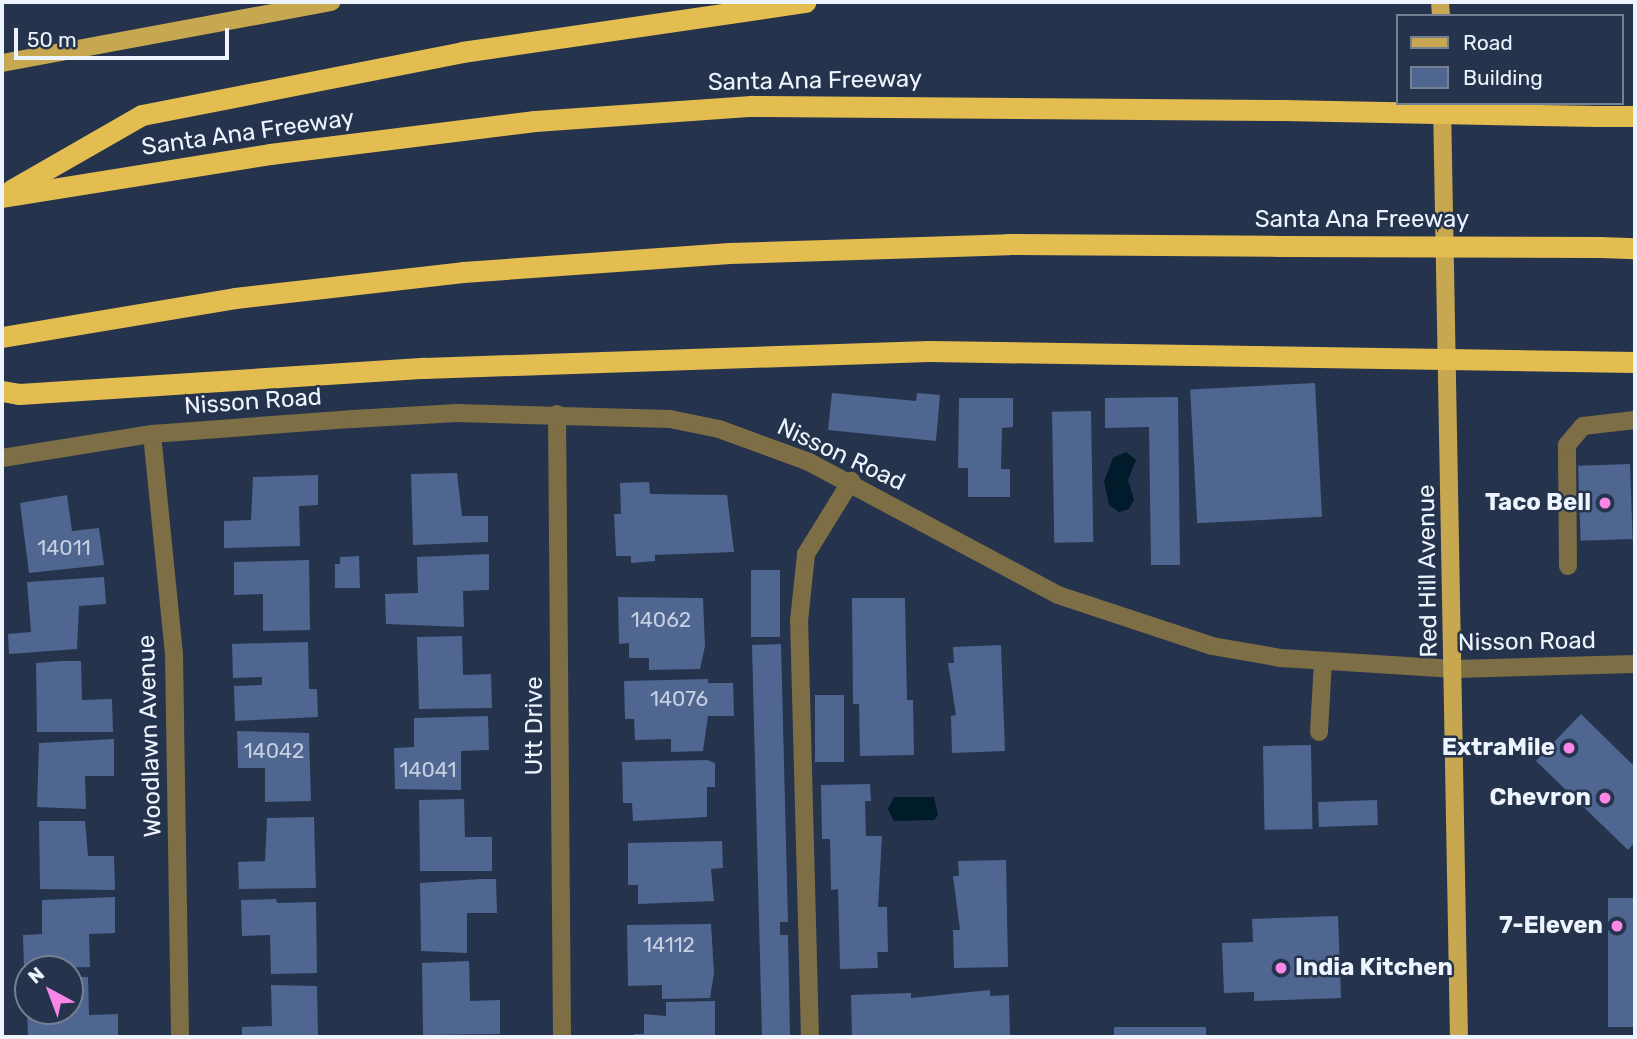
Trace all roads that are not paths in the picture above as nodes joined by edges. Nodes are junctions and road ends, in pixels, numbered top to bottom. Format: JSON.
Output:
{"nodes":[{"id":1,"x":331,"y":2,"type":"edge"},
{"id":2,"x":805,"y":2,"type":"edge"},
{"id":3,"x":2,"y":63,"type":"edge"},
{"id":4,"x":1442,"y":105,"type":"edge"},
{"id":5,"x":1635,"y":116,"type":"edge"},
{"id":6,"x":2,"y":196,"type":"edge"},
{"id":7,"x":1635,"y":248,"type":"edge"},
{"id":8,"x":2,"y":337,"type":"edge"},
{"id":9,"x":1446,"y":357,"type":"junction"},
{"id":10,"x":1635,"y":362,"type":"edge"},
{"id":11,"x":2,"y":391,"type":"edge"},
{"id":12,"x":556,"y":414,"type":"junction"},
{"id":13,"x":1635,"y":420,"type":"edge"},
{"id":14,"x":152,"y":434,"type":"junction"},
{"id":15,"x":2,"y":458,"type":"edge"},
{"id":16,"x":851,"y":481,"type":"junction"},
{"id":17,"x":1568,"y":566,"type":"dead end"},
{"id":18,"x":1323,"y":661,"type":"junction"},
{"id":19,"x":1635,"y":664,"type":"edge"},
{"id":20,"x":1455,"y":669,"type":"junction"},
{"id":21,"x":1319,"y":732,"type":"dead end"},
{"id":22,"x":180,"y":1037,"type":"edge"},
{"id":23,"x":562,"y":1037,"type":"edge"},
{"id":24,"x":810,"y":1037,"type":"edge"},
{"id":25,"x":1459,"y":1037,"type":"edge"}],
"edges":[{"from":1,"to":3,"type":"main road"},
{"from":2,"to":6,"type":"highway"},
{"from":4,"to":9,"type":"main road","name":"Red Hill Avenue"},
{"from":5,"to":6,"type":"highway","name":"Santa Ana Freeway","bridge":true},
{"from":7,"to":8,"type":"highway","name":"Santa Ana Freeway","bridge":true},
{"from":9,"to":10,"type":"highway"},
{"from":9,"to":11,"type":"highway"},
{"from":9,"to":20,"type":"main road","name":"Red Hill Avenue"},
{"from":12,"to":14,"type":"street","name":"Nisson Road"},
{"from":12,"to":16,"type":"street","name":"Nisson Road"},
{"from":12,"to":23,"type":"street","name":"Utt Drive"},
{"from":13,"to":17,"type":"street"},
{"from":14,"to":15,"type":"street","name":"Nisson Road"},
{"from":14,"to":22,"type":"street","name":"Woodlawn Avenue"},
{"from":16,"to":18,"type":"street","name":"Nisson Road"},
{"from":16,"to":24,"type":"street"},
{"from":18,"to":20,"type":"street","name":"Nisson Road"},
{"from":18,"to":21,"type":"street"},
{"from":19,"to":20,"type":"street","name":"Nisson Road"},
{"from":20,"to":25,"type":"main road","name":"Red Hill Avenue"}]}
